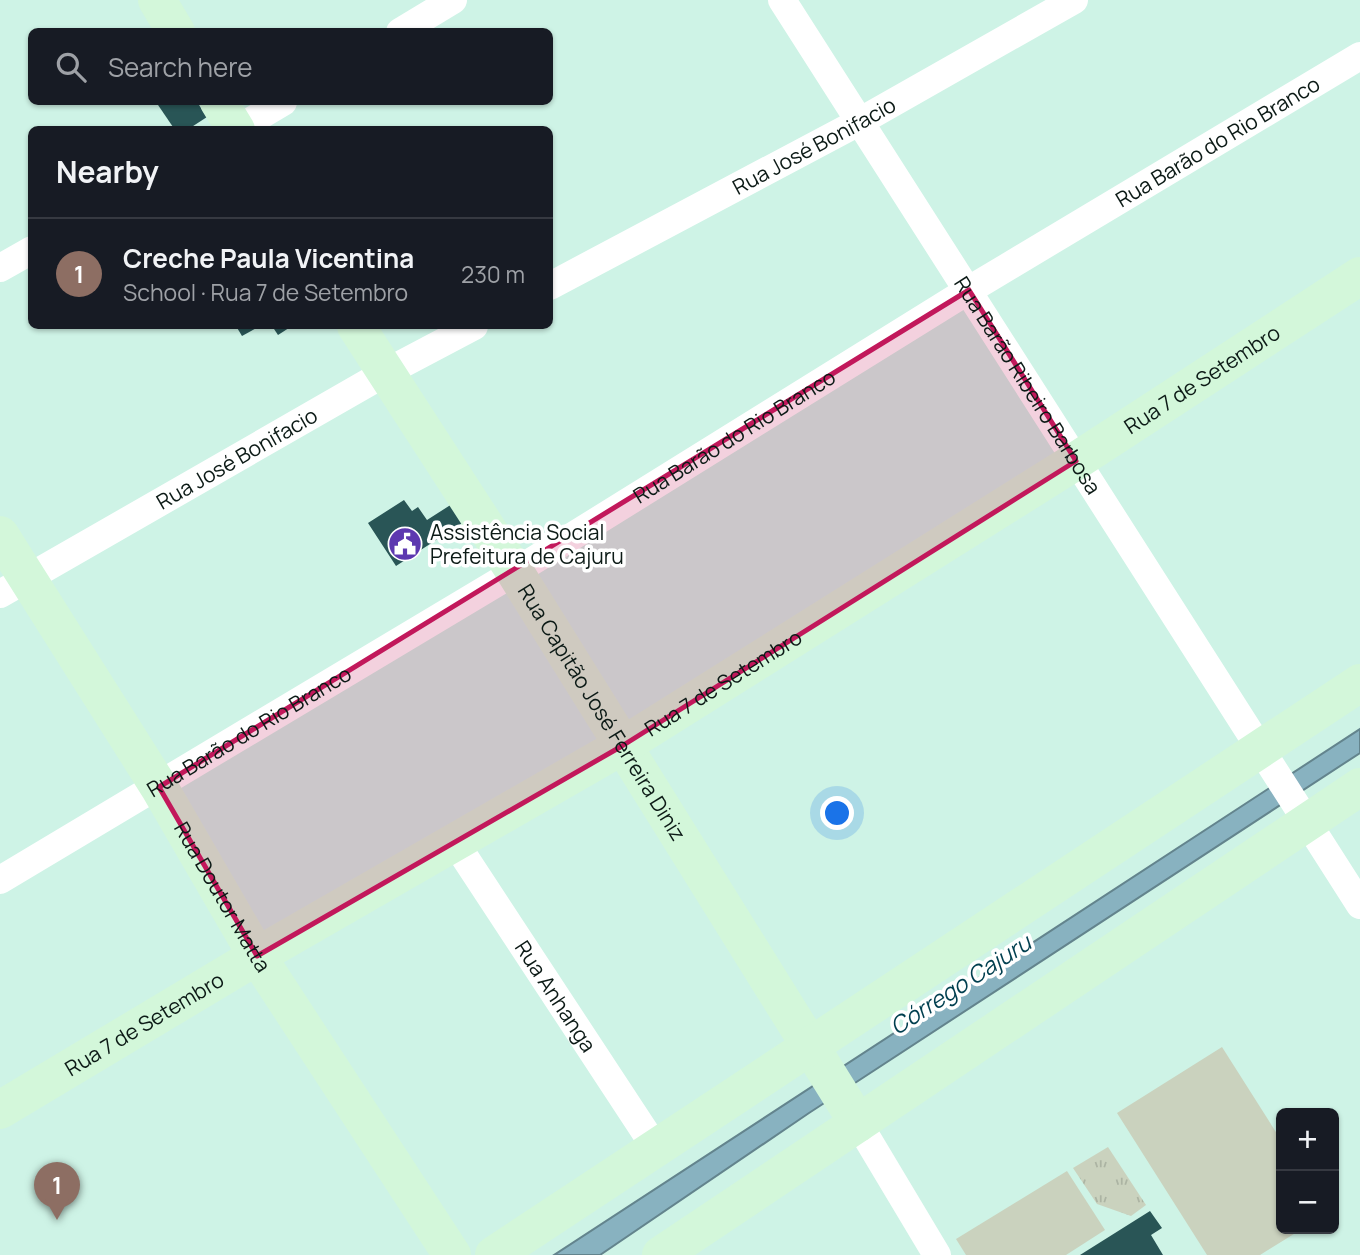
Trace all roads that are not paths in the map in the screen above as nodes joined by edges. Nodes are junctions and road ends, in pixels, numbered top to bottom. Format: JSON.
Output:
{"nodes":[{"id":1,"x":157,"y":0,"type":"edge"},
{"id":2,"x":453,"y":0,"type":"edge"},
{"id":3,"x":782,"y":0,"type":"edge"},
{"id":4,"x":1074,"y":0,"type":"edge"},
{"id":5,"x":174,"y":28,"type":"edge"},
{"id":6,"x":407,"y":28,"type":"edge"},
{"id":7,"x":1360,"y":56,"type":"edge"},
{"id":8,"x":221,"y":105,"type":"edge"},
{"id":9,"x":278,"y":105,"type":"edge"},
{"id":10,"x":859,"y":122,"type":"junction"},
{"id":11,"x":234,"y":126,"type":"edge"},
{"id":12,"x":243,"y":126,"type":"edge"},
{"id":13,"x":28,"y":252,"type":"edge"},
{"id":14,"x":0,"y":268,"type":"edge"},
{"id":15,"x":1360,"y":276,"type":"edge"},
{"id":16,"x":553,"y":284,"type":"edge"},
{"id":17,"x":969,"y":290,"type":"junction"},
{"id":18,"x":358,"y":329,"type":"edge"},
{"id":19,"x":468,"y":329,"type":"edge"},
{"id":20,"x":385,"y":373,"type":"junction"},
{"id":21,"x":1076,"y":461,"type":"junction"},
{"id":22,"x":0,"y":535,"type":"edge"},
{"id":23,"x":515,"y":572,"type":"junction"},
{"id":24,"x":14,"y":586,"type":"edge"},
{"id":25,"x":1360,"y":684,"type":"edge"},
{"id":26,"x":622,"y":746,"type":"junction"},
{"id":27,"x":1266,"y":759,"type":"junction"},
{"id":28,"x":159,"y":787,"type":"junction"},
{"id":29,"x":1360,"y":787,"type":"edge"},
{"id":30,"x":1302,"y":815,"type":"junction"},
{"id":31,"x":456,"y":844,"type":"junction"},
{"id":32,"x":0,"y":880,"type":"edge"},
{"id":33,"x":1360,"y":905,"type":"edge"},
{"id":34,"x":257,"y":956,"type":"junction"},
{"id":35,"x":815,"y":1058,"type":"junction"},
{"id":36,"x":0,"y":1110,"type":"edge"},
{"id":37,"x":852,"y":1115,"type":"junction"},
{"id":38,"x":657,"y":1150,"type":"junction"},
{"id":39,"x":452,"y":1255,"type":"edge"},
{"id":40,"x":494,"y":1255,"type":"edge"},
{"id":41,"x":661,"y":1255,"type":"edge"},
{"id":42,"x":937,"y":1255,"type":"edge"}],
"edges":[{"from":1,"to":5,"type":"street"},
{"from":2,"to":6,"type":"street"},
{"from":3,"to":10,"type":"street","name":"Rua Barão Ribeiro Barbosa"},
{"from":4,"to":10,"type":"street","name":"Rua José Bonifacio"},
{"from":7,"to":17,"type":"street","name":"Rua Barão do Rio Branco"},
{"from":8,"to":11,"type":"street"},
{"from":9,"to":12,"type":"street"},
{"from":10,"to":16,"type":"street","name":"Rua José Bonifacio"},
{"from":10,"to":17,"type":"street","name":"Rua Barão Ribeiro Barbosa"},
{"from":13,"to":14,"type":"street"},
{"from":15,"to":21,"type":"street","name":"Rua 7 de Setembro"},
{"from":17,"to":21,"type":"street","name":"Rua Barão Ribeiro Barbosa"},
{"from":17,"to":23,"type":"street","name":"Rua Barão do Rio Branco"},
{"from":18,"to":20,"type":"street","name":"Rua Capitão José Ferreira Diniz"},
{"from":19,"to":20,"type":"street","name":"Rua José Bonifacio"},
{"from":20,"to":23,"type":"street","name":"Rua Capitão José Ferreira Diniz"},
{"from":20,"to":24,"type":"street","name":"Rua José Bonifacio"},
{"from":21,"to":26,"type":"street","name":"Rua 7 de Setembro"},
{"from":21,"to":27,"type":"street","name":"Rua Barão Ribeiro Barbosa"},
{"from":22,"to":24,"type":"street","name":"Rua Doutor Matta"},
{"from":23,"to":26,"type":"street","name":"Rua Capitão José Ferreira Diniz"},
{"from":23,"to":28,"type":"street","name":"Rua Barão do Rio Branco"},
{"from":24,"to":28,"type":"street","name":"Rua Doutor Matta"},
{"from":25,"to":27,"type":"street"},
{"from":26,"to":31,"type":"street","name":"Rua 7 de Setembro"},
{"from":26,"to":35,"type":"street","name":"Rua Capitão José Ferreira Diniz"},
{"from":27,"to":30,"type":"street","name":"Rua Barão Ribeiro Barbosa"},
{"from":27,"to":35,"type":"street"},
{"from":28,"to":32,"type":"street","name":"Rua Barão do Rio Branco"},
{"from":28,"to":34,"type":"street","name":"Rua Doutor Matta"},
{"from":29,"to":30,"type":"street"},
{"from":30,"to":33,"type":"street","name":"Rua Barão Ribeiro Barbosa"},
{"from":30,"to":37,"type":"street"},
{"from":31,"to":34,"type":"street","name":"Rua 7 de Setembro"},
{"from":31,"to":38,"type":"street","name":"Rua Anhanga"},
{"from":34,"to":36,"type":"street","name":"Rua 7 de Setembro"},
{"from":34,"to":39,"type":"street","name":"Rua Doutor Matta"},
{"from":35,"to":37,"type":"street","name":"Rua Capitão José Ferreira Diniz"},
{"from":35,"to":38,"type":"street"},
{"from":37,"to":41,"type":"street"},
{"from":37,"to":42,"type":"street"},
{"from":38,"to":40,"type":"street"}]}
